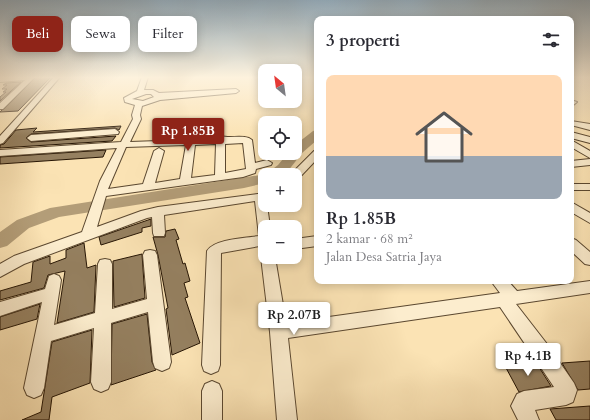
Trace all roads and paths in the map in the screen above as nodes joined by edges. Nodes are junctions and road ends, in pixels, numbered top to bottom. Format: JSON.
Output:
{"nodes":[{"id":1,"x":37,"y":97,"type":"edge"},
{"id":2,"x":131,"y":97,"type":"edge"},
{"id":3,"x":157,"y":97,"type":"edge"},
{"id":4,"x":4,"y":101,"type":"edge"},
{"id":5,"x":142,"y":103,"type":"junction"},
{"id":6,"x":0,"y":107,"type":"edge"},
{"id":7,"x":574,"y":124,"type":"edge"},
{"id":8,"x":202,"y":127,"type":"dead end"},
{"id":9,"x":590,"y":127,"type":"edge"},
{"id":10,"x":39,"y":129,"type":"dead end"},
{"id":11,"x":4,"y":130,"type":"edge"},
{"id":12,"x":115,"y":132,"type":"dead end"},
{"id":13,"x":574,"y":136,"type":"edge"},
{"id":14,"x":31,"y":138,"type":"junction"},
{"id":15,"x":222,"y":139,"type":"junction"},
{"id":16,"x":590,"y":140,"type":"edge"},
{"id":17,"x":0,"y":141,"type":"edge"},
{"id":18,"x":191,"y":141,"type":"junction"},
{"id":19,"x":125,"y":146,"type":"junction"},
{"id":20,"x":160,"y":147,"type":"junction"},
{"id":21,"x":574,"y":147,"type":"edge"},
{"id":22,"x":0,"y":153,"type":"edge"},
{"id":23,"x":19,"y":154,"type":"junction"},
{"id":24,"x":590,"y":155,"type":"edge"},
{"id":25,"x":314,"y":156,"type":"edge"},
{"id":26,"x":0,"y":157,"type":"edge"},
{"id":27,"x":266,"y":162,"type":"dead end"},
{"id":28,"x":590,"y":162,"type":"edge"},
{"id":29,"x":574,"y":164,"type":"edge"},
{"id":30,"x":252,"y":167,"type":"junction"},
{"id":31,"x":302,"y":169,"type":"edge"},
{"id":32,"x":220,"y":177,"type":"junction"},
{"id":33,"x":185,"y":182,"type":"junction"},
{"id":34,"x":148,"y":186,"type":"junction"},
{"id":35,"x":574,"y":187,"type":"edge"},
{"id":36,"x":590,"y":187,"type":"edge"},
{"id":37,"x":258,"y":197,"type":"edge"},
{"id":38,"x":102,"y":200,"type":"junction"},
{"id":39,"x":574,"y":208,"type":"edge"},
{"id":40,"x":158,"y":211,"type":"junction"},
{"id":41,"x":590,"y":219,"type":"edge"},
{"id":42,"x":93,"y":232,"type":"junction"},
{"id":43,"x":159,"y":233,"type":"dead end"},
{"id":44,"x":258,"y":241,"type":"edge"},
{"id":45,"x":314,"y":241,"type":"edge"},
{"id":46,"x":302,"y":243,"type":"edge"},
{"id":47,"x":574,"y":246,"type":"edge"},
{"id":48,"x":150,"y":255,"type":"dead end"},
{"id":49,"x":590,"y":260,"type":"edge"},
{"id":50,"x":105,"y":264,"type":"dead end"},
{"id":51,"x":269,"y":264,"type":"edge"},
{"id":52,"x":3,"y":266,"type":"edge"},
{"id":53,"x":500,"y":284,"type":"edge"},
{"id":54,"x":590,"y":287,"type":"edge"},
{"id":55,"x":508,"y":299,"type":"junction"},
{"id":56,"x":155,"y":303,"type":"junction"},
{"id":57,"x":0,"y":309,"type":"edge"},
{"id":58,"x":103,"y":318,"type":"junction"},
{"id":59,"x":279,"y":332,"type":"junction"},
{"id":60,"x":45,"y":335,"type":"junction"},
{"id":61,"x":162,"y":362,"type":"dead end"},
{"id":62,"x":211,"y":364,"type":"dead end"},
{"id":63,"x":101,"y":382,"type":"dead end"},
{"id":64,"x":34,"y":388,"type":"dead end"},
{"id":65,"x":212,"y":391,"type":"dead end"},
{"id":66,"x":212,"y":420,"type":"edge"},
{"id":67,"x":287,"y":420,"type":"edge"},
{"id":68,"x":529,"y":420,"type":"edge"}],
"edges":[{"from":1,"to":11,"type":"street"},
{"from":2,"to":5,"type":"street"},
{"from":3,"to":5,"type":"street"},
{"from":4,"to":6,"type":"street"},
{"from":5,"to":19,"type":"street"},
{"from":7,"to":9,"type":"street"},
{"from":8,"to":20,"type":"street"},
{"from":10,"to":14,"type":"street"},
{"from":11,"to":17,"type":"street"},
{"from":12,"to":14,"type":"street"},
{"from":13,"to":16,"type":"street"},
{"from":14,"to":23,"type":"street"},
{"from":15,"to":18,"type":"street"},
{"from":15,"to":30,"type":"street"},
{"from":15,"to":32,"type":"street"},
{"from":18,"to":20,"type":"street"},
{"from":18,"to":33,"type":"street"},
{"from":19,"to":20,"type":"street"},
{"from":19,"to":23,"type":"street"},
{"from":19,"to":38,"type":"street"},
{"from":20,"to":34,"type":"street"},
{"from":21,"to":24,"type":"street"},
{"from":22,"to":23,"type":"street"},
{"from":23,"to":26,"type":"street"},
{"from":25,"to":31,"type":"street"},
{"from":27,"to":30,"type":"street"},
{"from":28,"to":29,"type":"street"},
{"from":30,"to":32,"type":"street"},
{"from":32,"to":33,"type":"street"},
{"from":33,"to":34,"type":"street"},
{"from":34,"to":38,"type":"street"},
{"from":35,"to":36,"type":"street"},
{"from":37,"to":40,"type":"street"},
{"from":38,"to":42,"type":"street"},
{"from":39,"to":41,"type":"street"},
{"from":40,"to":42,"type":"street"},
{"from":40,"to":43,"type":"street"},
{"from":42,"to":52,"type":"street"},
{"from":44,"to":62,"type":"street"},
{"from":45,"to":46,"type":"street"},
{"from":47,"to":49,"type":"street"},
{"from":48,"to":56,"type":"street"},
{"from":50,"to":58,"type":"street"},
{"from":51,"to":59,"type":"street"},
{"from":53,"to":55,"type":"street"},
{"from":54,"to":55,"type":"street"},
{"from":55,"to":59,"type":"street"},
{"from":55,"to":68,"type":"street"},
{"from":56,"to":58,"type":"street"},
{"from":56,"to":61,"type":"street"},
{"from":57,"to":60,"type":"street"},
{"from":58,"to":60,"type":"street"},
{"from":58,"to":63,"type":"street"},
{"from":59,"to":67,"type":"street"},
{"from":60,"to":64,"type":"street"},
{"from":65,"to":66,"type":"street"}]}
